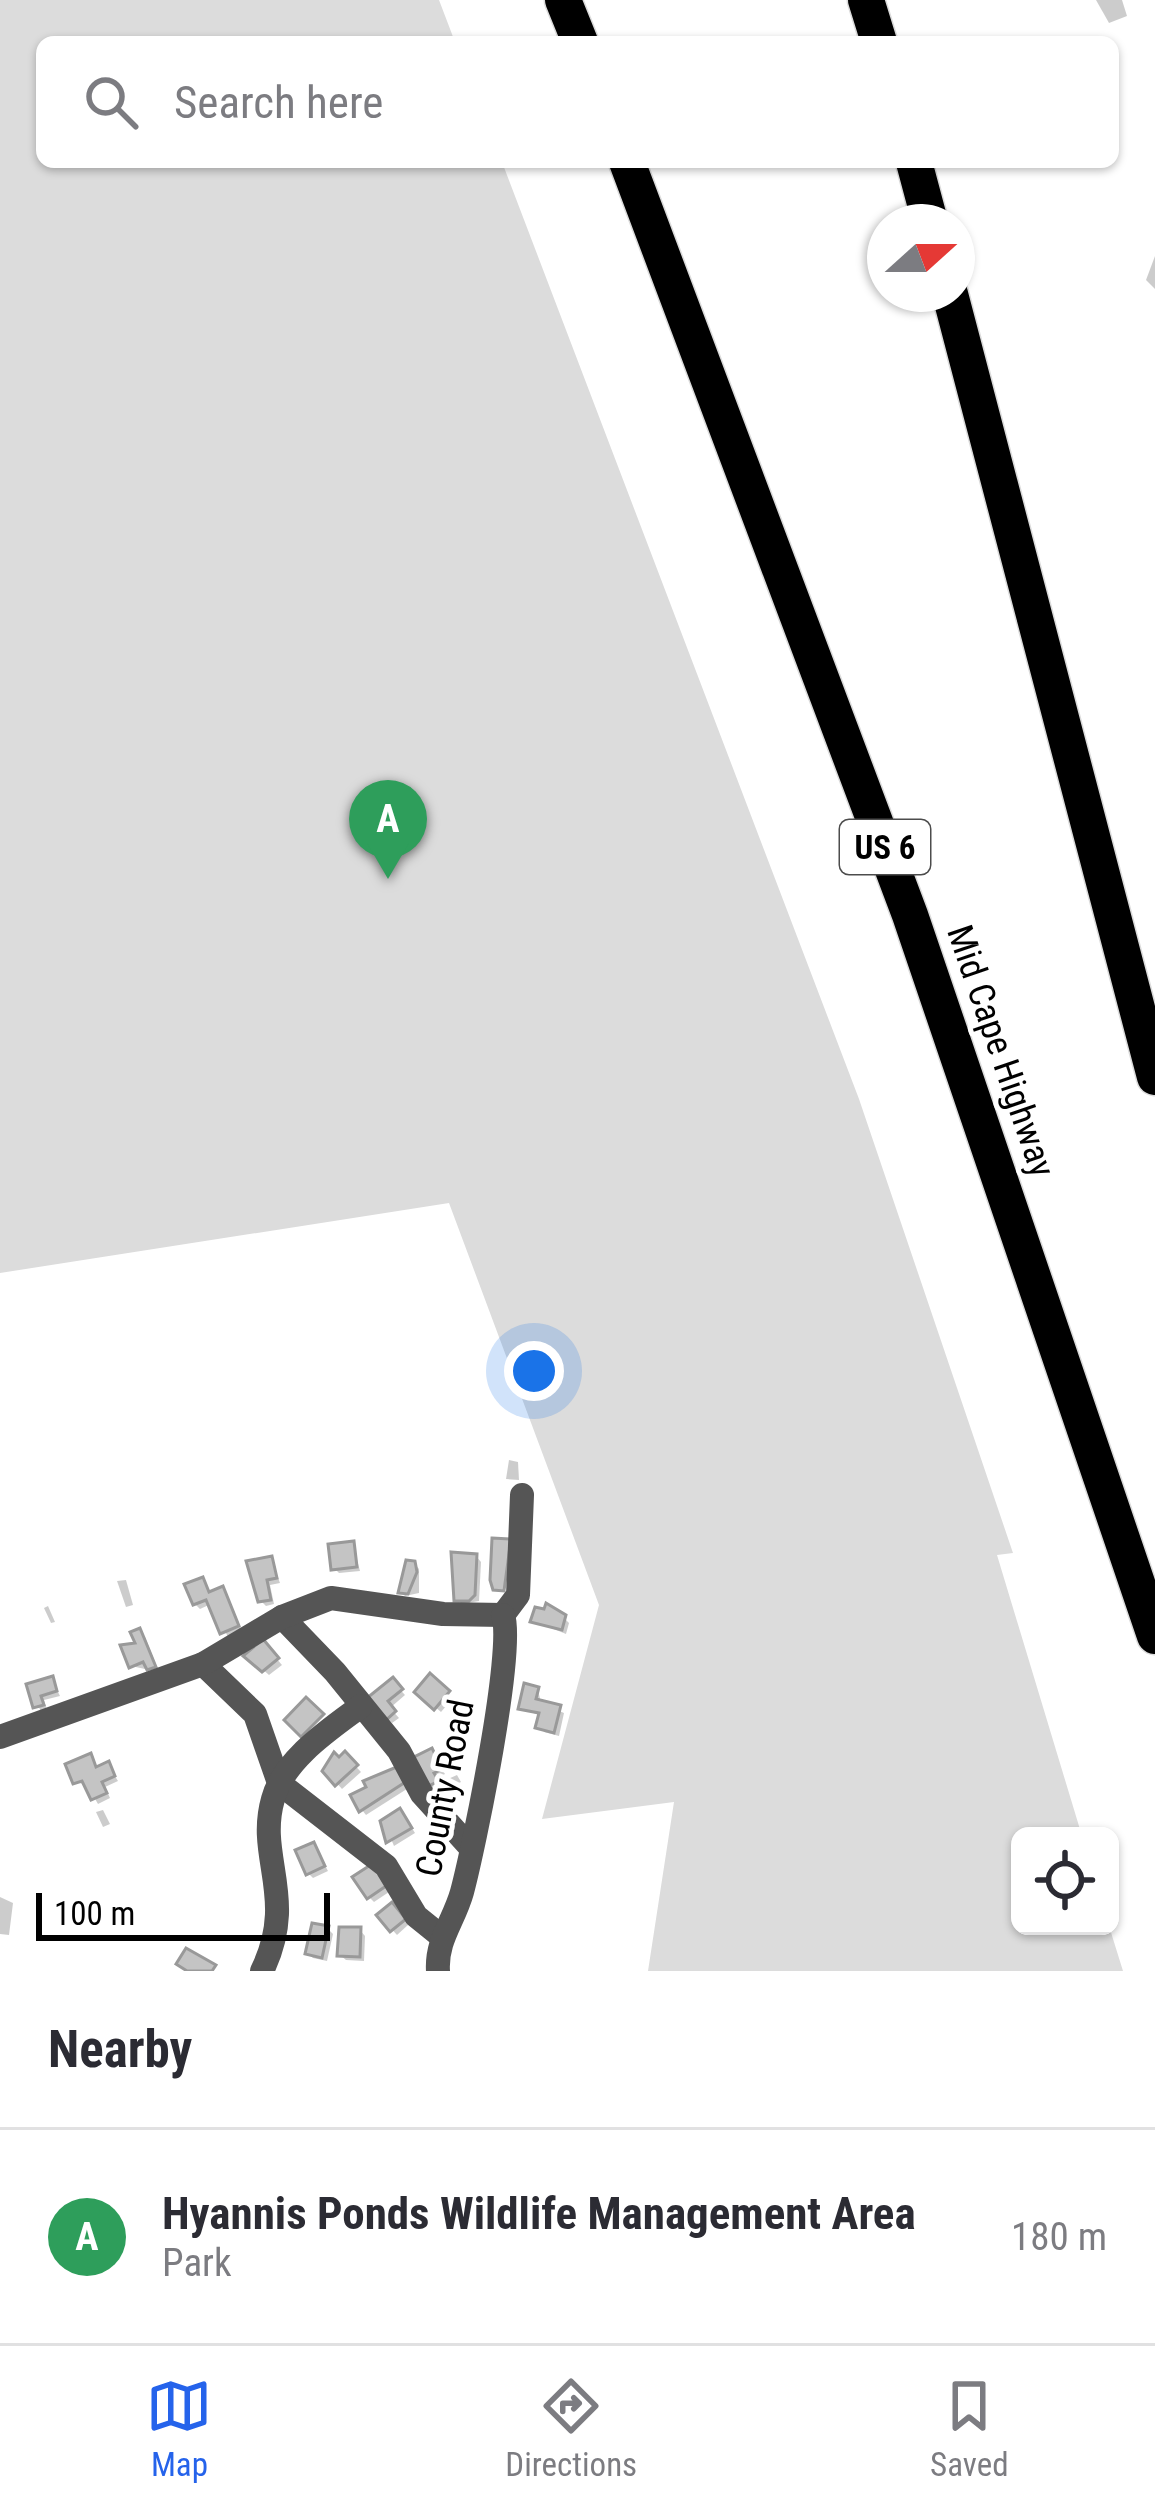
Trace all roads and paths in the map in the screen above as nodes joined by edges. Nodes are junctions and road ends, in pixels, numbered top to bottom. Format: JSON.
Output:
{"nodes":[{"id":1,"x":563,"y":0,"type":"edge"},
{"id":2,"x":866,"y":0,"type":"edge"},
{"id":3,"x":578,"y":36,"type":"edge"},
{"id":4,"x":877,"y":36,"type":"edge"},
{"id":5,"x":629,"y":168,"type":"edge"},
{"id":6,"x":916,"y":168,"type":"edge"},
{"id":7,"x":925,"y":204,"type":"edge"},
{"id":8,"x":955,"y":312,"type":"edge"},
{"id":9,"x":1155,"y":1078,"type":"edge"},
{"id":10,"x":522,"y":1495,"type":"dead end"},
{"id":11,"x":503,"y":1615,"type":"junction"},
{"id":12,"x":282,"y":1617,"type":"junction"},
{"id":13,"x":1155,"y":1636,"type":"edge"},
{"id":14,"x":203,"y":1664,"type":"junction"},
{"id":15,"x":361,"y":1706,"type":"junction"},
{"id":16,"x":0,"y":1737,"type":"edge"},
{"id":17,"x":279,"y":1784,"type":"junction"},
{"id":18,"x":470,"y":1847,"type":"junction"},
{"id":19,"x":439,"y":1952,"type":"edge"},
{"id":20,"x":262,"y":1971,"type":"edge"},
{"id":21,"x":420,"y":1971,"type":"edge"}],
"edges":[{"from":1,"to":3,"type":"highway"},
{"from":2,"to":4,"type":"highway"},
{"from":5,"to":13,"type":"highway","name":"Mid Cape Highway","number":"US 6"},
{"from":6,"to":7,"type":"highway"},
{"from":8,"to":9,"type":"highway"},
{"from":10,"to":11,"type":"street","name":"County Road"},
{"from":11,"to":12,"type":"street"},
{"from":11,"to":18,"type":"street","name":"County Road"},
{"from":12,"to":14,"type":"street"},
{"from":12,"to":15,"type":"street"},
{"from":14,"to":16,"type":"street"},
{"from":14,"to":17,"type":"street"},
{"from":15,"to":17,"type":"street"},
{"from":15,"to":18,"type":"street"},
{"from":17,"to":19,"type":"street"},
{"from":17,"to":20,"type":"street"},
{"from":18,"to":19,"type":"street","name":"County Road"},
{"from":19,"to":21,"type":"street","name":"County Road"}]}
